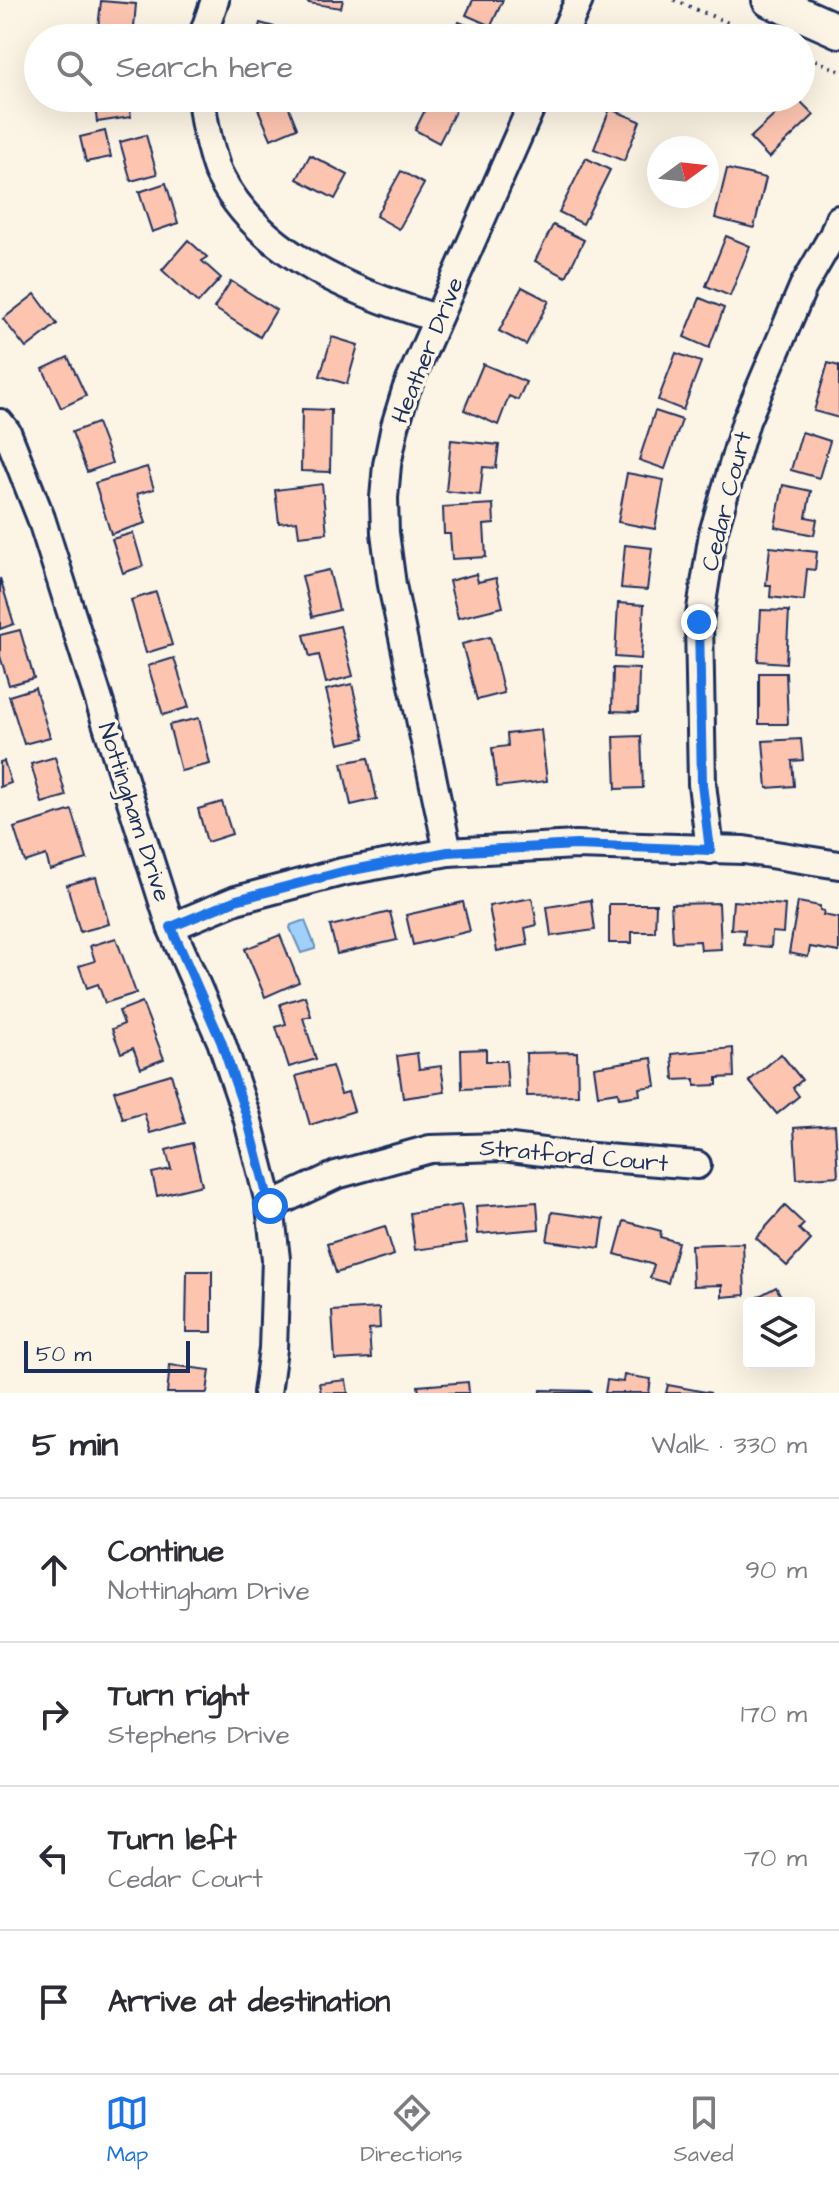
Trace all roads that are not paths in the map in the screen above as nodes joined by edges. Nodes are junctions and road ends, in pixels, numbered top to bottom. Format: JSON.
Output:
{"nodes":[{"id":1,"x":215,"y":0,"type":"edge"},
{"id":2,"x":579,"y":0,"type":"edge"},
{"id":3,"x":769,"y":0,"type":"edge"},
{"id":4,"x":207,"y":24,"type":"edge"},
{"id":5,"x":568,"y":24,"type":"edge"},
{"id":6,"x":839,"y":31,"type":"edge"},
{"id":7,"x":202,"y":112,"type":"edge"},
{"id":8,"x":529,"y":112,"type":"edge"},
{"id":9,"x":839,"y":219,"type":"edge"},
{"id":10,"x":436,"y":318,"type":"junction"},
{"id":11,"x":0,"y":423,"type":"edge"},
{"id":12,"x":710,"y":850,"type":"junction"},
{"id":13,"x":448,"y":852,"type":"junction"},
{"id":14,"x":839,"y":865,"type":"edge"},
{"id":15,"x":171,"y":927,"type":"junction"},
{"id":16,"x":697,"y":1165,"type":"dead end"},
{"id":17,"x":270,"y":1206,"type":"junction"},
{"id":18,"x":267,"y":1393,"type":"edge"}],
"edges":[{"from":1,"to":4,"type":"street"},
{"from":2,"to":5,"type":"street"},
{"from":3,"to":6,"type":"street"},
{"from":7,"to":10,"type":"street"},
{"from":8,"to":10,"type":"street","name":"Heather Drive"},
{"from":9,"to":12,"type":"street","name":"Cedar Court"},
{"from":10,"to":13,"type":"street","name":"Heather Drive"},
{"from":11,"to":15,"type":"street","name":"Nottingham Drive"},
{"from":12,"to":13,"type":"street"},
{"from":12,"to":14,"type":"street"},
{"from":13,"to":15,"type":"street"},
{"from":15,"to":17,"type":"street","name":"Nottingham Drive"},
{"from":16,"to":17,"type":"street","name":"Stratford Court"},
{"from":17,"to":18,"type":"street","name":"Nottingham Drive"}]}
